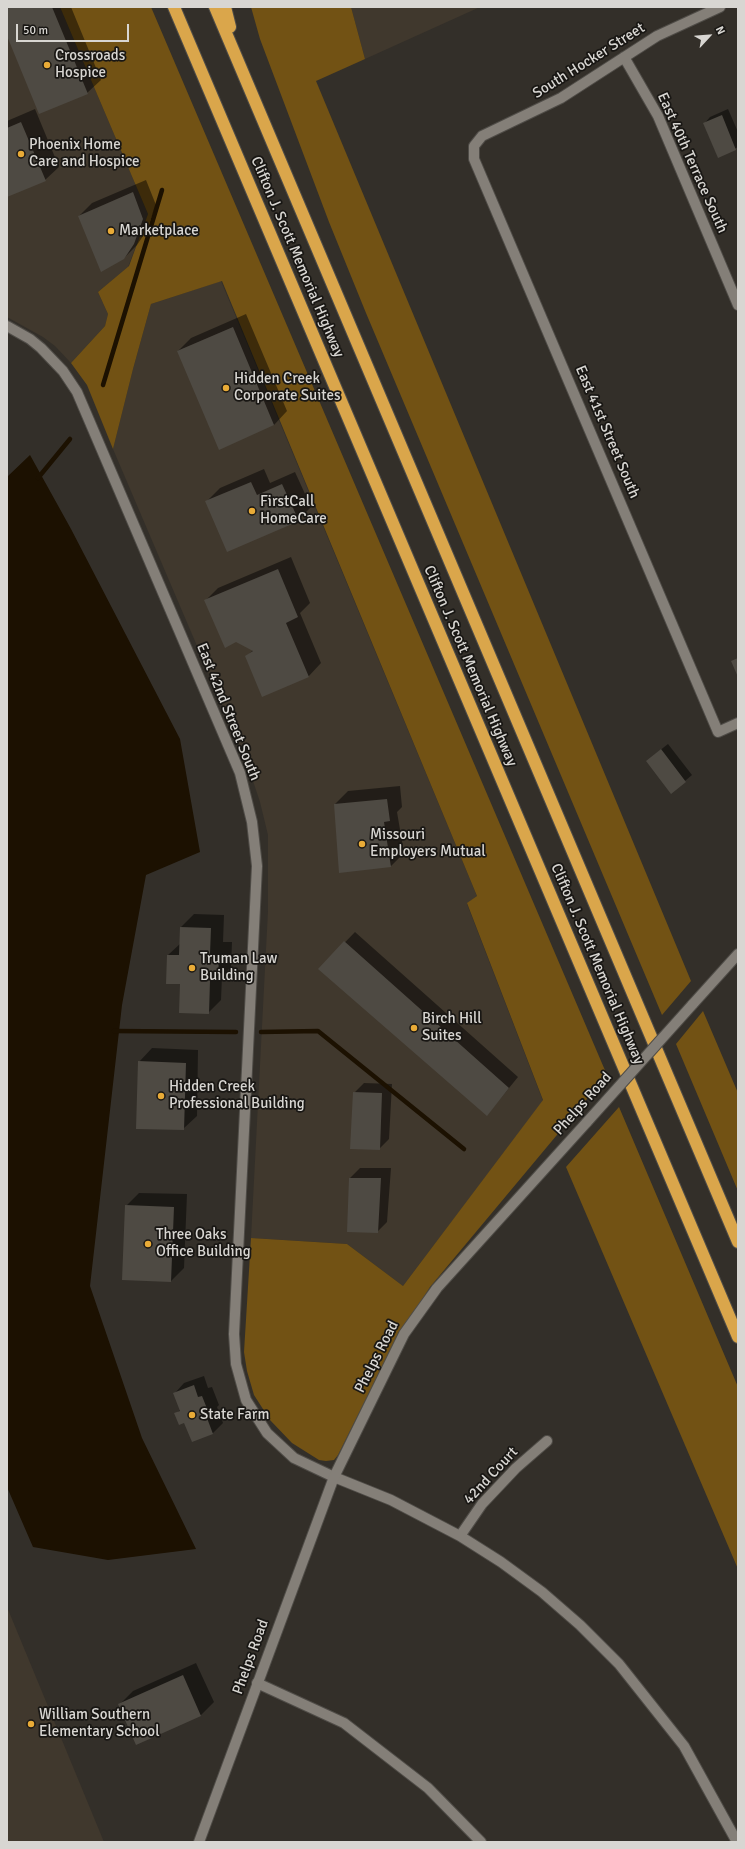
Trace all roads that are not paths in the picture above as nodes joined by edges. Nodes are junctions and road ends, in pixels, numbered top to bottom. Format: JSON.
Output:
{"nodes":[{"id":1,"x":174,"y":7,"type":"edge"},
{"id":2,"x":215,"y":7,"type":"edge"},
{"id":3,"x":225,"y":7,"type":"edge"},
{"id":4,"x":720,"y":7,"type":"edge"},
{"id":5,"x":624,"y":57,"type":"junction"},
{"id":6,"x":240,"y":65,"type":"junction"},
{"id":7,"x":476,"y":142,"type":"joint"},
{"id":8,"x":738,"y":305,"type":"edge"},
{"id":9,"x":7,"y":326,"type":"edge"},
{"id":10,"x":738,"y":723,"type":"edge"},
{"id":11,"x":738,"y":954,"type":"edge"},
{"id":12,"x":738,"y":1242,"type":"edge"},
{"id":13,"x":738,"y":1337,"type":"edge"},
{"id":14,"x":547,"y":1441,"type":"dead end"},
{"id":15,"x":334,"y":1477,"type":"junction"},
{"id":16,"x":460,"y":1536,"type":"junction"},
{"id":17,"x":257,"y":1683,"type":"junction"},
{"id":18,"x":199,"y":1842,"type":"edge"},
{"id":19,"x":481,"y":1842,"type":"edge"},
{"id":20,"x":737,"y":1842,"type":"edge"}],
"edges":[{"from":1,"to":13,"type":"highway","name":"Clifton J. Scott Memorial Highway"},
{"from":2,"to":6,"type":"highway","name":"Clifton J. Scott Memorial Highway"},
{"from":3,"to":6,"type":"highway"},
{"from":4,"to":5,"type":"street","name":"South Hocker Street"},
{"from":5,"to":7,"type":"street","name":"South Hocker Street"},
{"from":5,"to":8,"type":"street","name":"East 40th Terrace South"},
{"from":6,"to":12,"type":"highway","name":"Clifton J. Scott Memorial Highway"},
{"from":7,"to":10,"type":"street","name":"East 41st Street South"},
{"from":9,"to":15,"type":"street","name":"East 42nd Street South"},
{"from":11,"to":15,"type":"street","name":"Phelps Road","bridge":true},
{"from":14,"to":16,"type":"street","name":"42nd Court"},
{"from":15,"to":16,"type":"street","name":"East 42nd Street South"},
{"from":15,"to":17,"type":"street","name":"Phelps Road"},
{"from":16,"to":20,"type":"street","name":"East 42nd Street South"},
{"from":17,"to":18,"type":"street","name":"Phelps Road"},
{"from":17,"to":19,"type":"street"}]}
